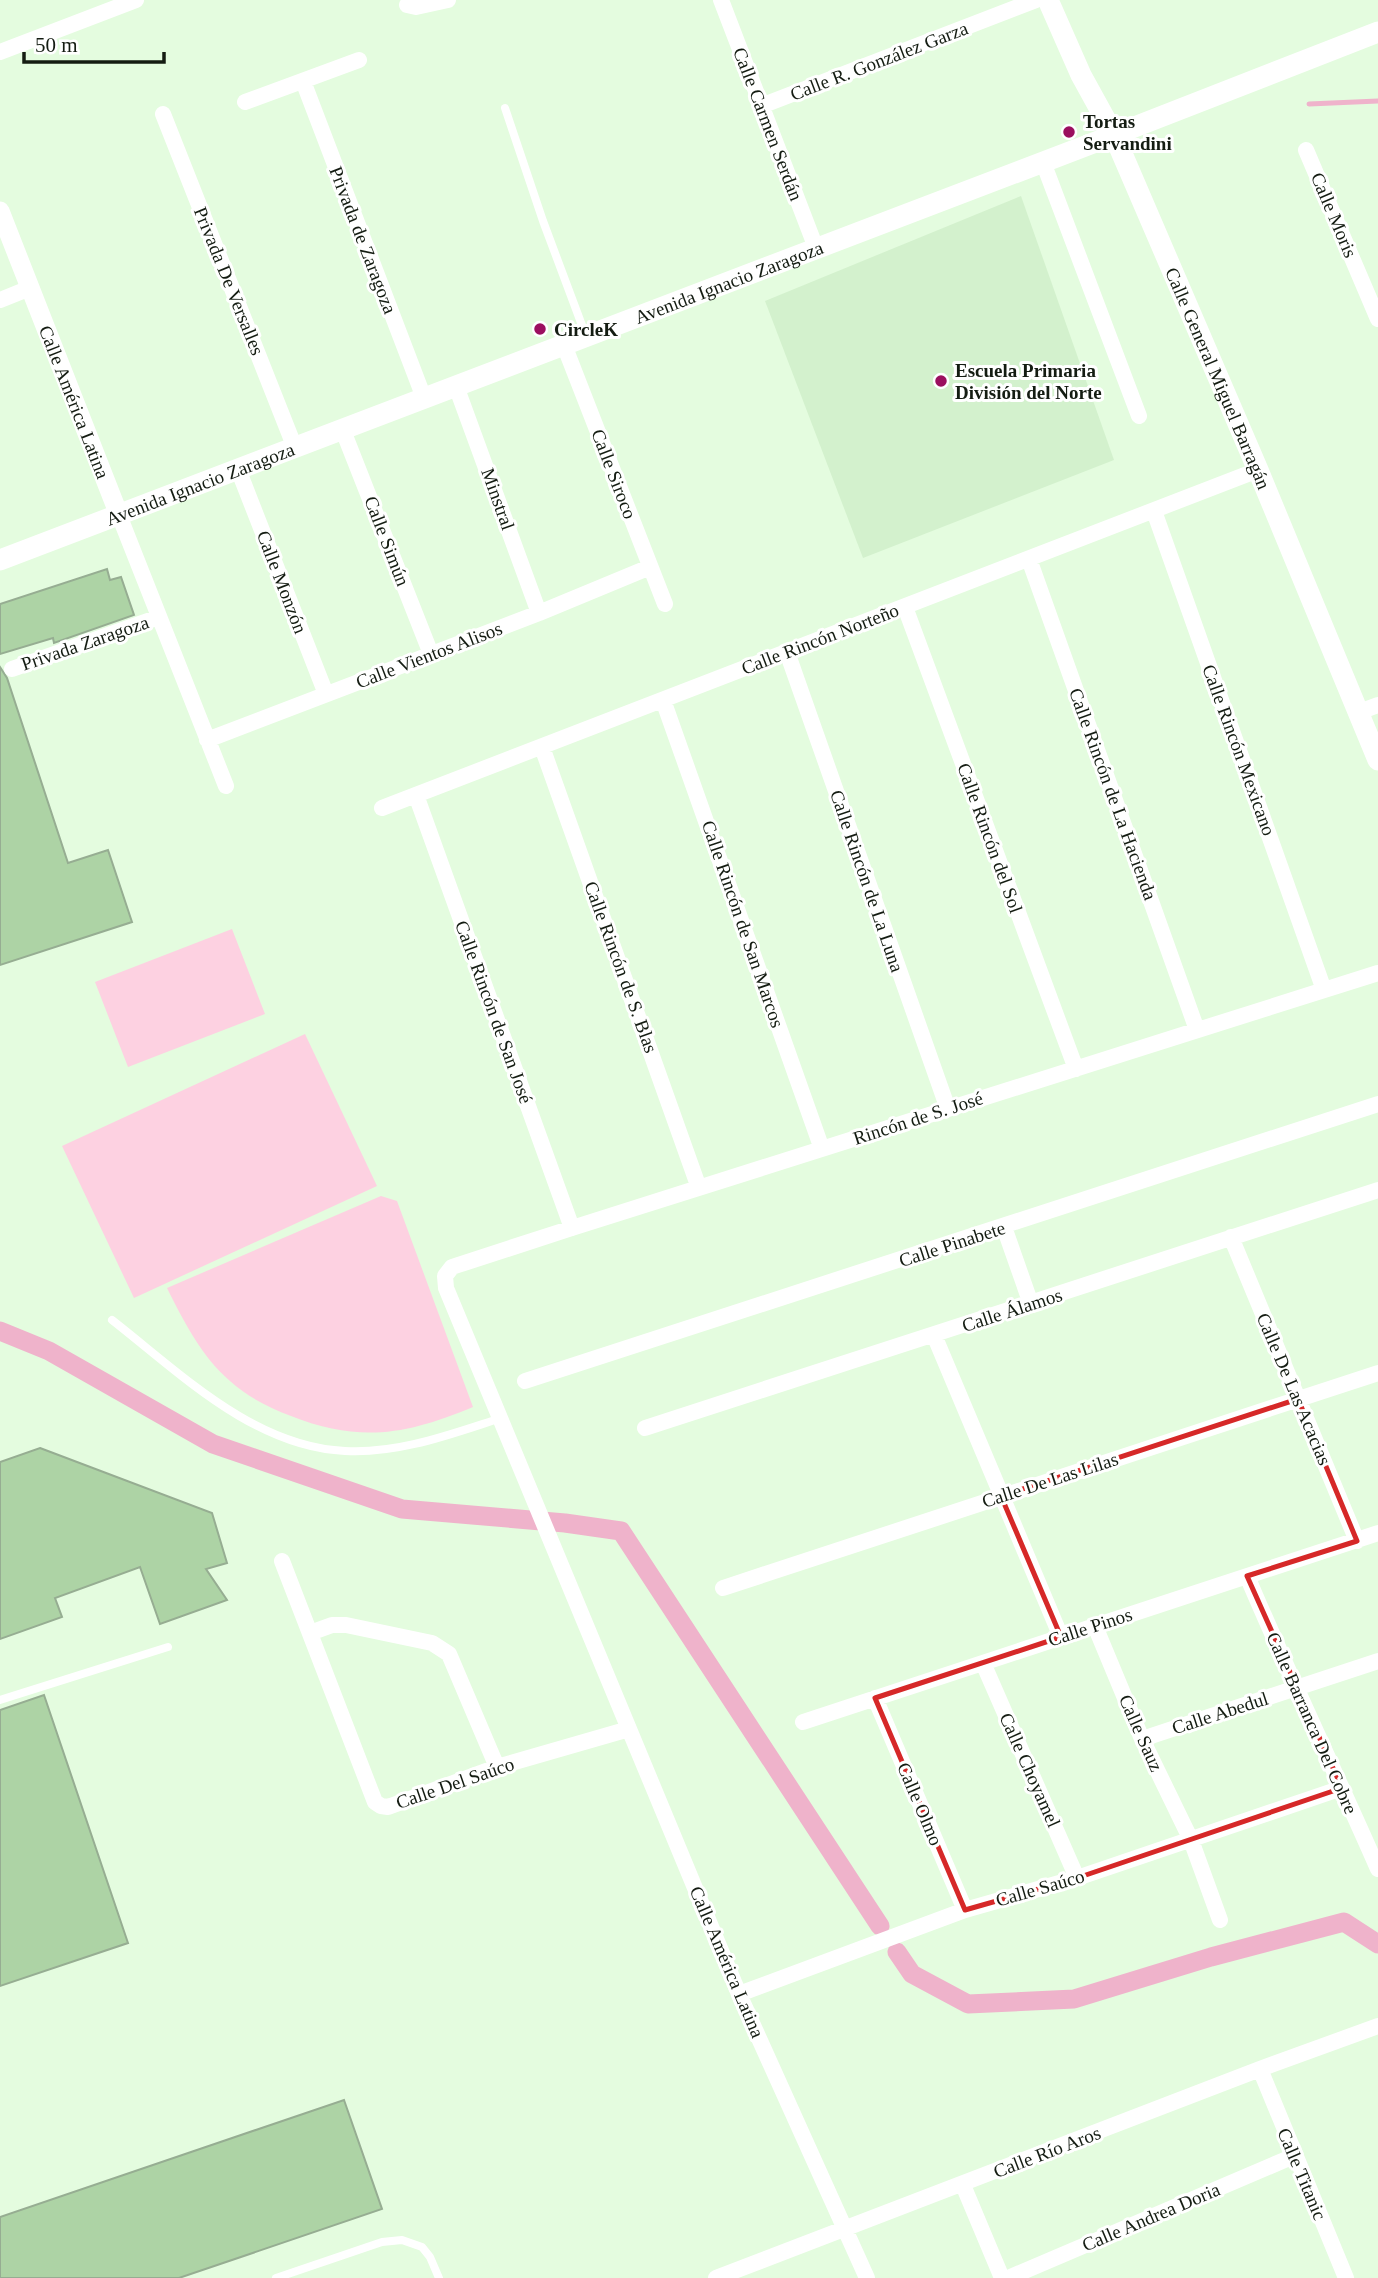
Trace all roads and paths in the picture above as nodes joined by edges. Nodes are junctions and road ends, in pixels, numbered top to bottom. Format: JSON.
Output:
{"nodes":[{"id":1,"x":136,"y":0,"type":"edge"},
{"id":2,"x":448,"y":0,"type":"edge"},
{"id":3,"x":721,"y":0,"type":"edge"},
{"id":4,"x":1036,"y":0,"type":"edge"},
{"id":5,"x":1048,"y":0,"type":"edge"},
{"id":6,"x":407,"y":5,"type":"dead end"},
{"id":7,"x":1378,"y":32,"type":"edge"},
{"id":8,"x":0,"y":52,"type":"edge"},
{"id":9,"x":359,"y":60,"type":"dead end"},
{"id":10,"x":303,"y":81,"type":"junction"},
{"id":11,"x":245,"y":102,"type":"dead end"},
{"id":12,"x":761,"y":106,"type":"junction"},
{"id":13,"x":505,"y":107,"type":"dead end"},
{"id":14,"x":163,"y":114,"type":"dead end"},
{"id":15,"x":1114,"y":135,"type":"junction"},
{"id":16,"x":1306,"y":150,"type":"dead end"},
{"id":17,"x":1043,"y":162,"type":"junction"},
{"id":18,"x":0,"y":211,"type":"edge"},
{"id":19,"x":816,"y":248,"type":"junction"},
{"id":20,"x":30,"y":288,"type":"junction"},
{"id":21,"x":0,"y":300,"type":"edge"},
{"id":22,"x":1378,"y":319,"type":"edge"},
{"id":23,"x":586,"y":336,"type":"junction"},
{"id":24,"x":564,"y":345,"type":"junction"},
{"id":25,"x":456,"y":386,"type":"junction"},
{"id":26,"x":424,"y":398,"type":"junction"},
{"id":27,"x":1139,"y":416,"type":"dead end"},
{"id":28,"x":342,"y":428,"type":"junction"},
{"id":29,"x":295,"y":448,"type":"junction"},
{"id":30,"x":238,"y":469,"type":"junction"},
{"id":31,"x":1258,"y":470,"type":"junction"},
{"id":32,"x":1154,"y":511,"type":"junction"},
{"id":33,"x":119,"y":515,"type":"junction"},
{"id":34,"x":1029,"y":559,"type":"junction"},
{"id":35,"x":0,"y":560,"type":"edge"},
{"id":36,"x":649,"y":567,"type":"junction"},
{"id":37,"x":665,"y":604,"type":"dead end"},
{"id":38,"x":905,"y":607,"type":"junction"},
{"id":39,"x":539,"y":613,"type":"junction"},
{"id":40,"x":159,"y":617,"type":"junction"},
{"id":41,"x":787,"y":652,"type":"junction"},
{"id":42,"x":431,"y":654,"type":"junction"},
{"id":43,"x":12,"y":669,"type":"dead end"},
{"id":44,"x":326,"y":694,"type":"junction"},
{"id":45,"x":663,"y":700,"type":"junction"},
{"id":46,"x":1368,"y":709,"type":"edge"},
{"id":47,"x":207,"y":740,"type":"junction"},
{"id":48,"x":542,"y":747,"type":"junction"},
{"id":49,"x":1378,"y":760,"type":"edge"},
{"id":50,"x":226,"y":786,"type":"dead end"},
{"id":51,"x":416,"y":795,"type":"junction"},
{"id":52,"x":382,"y":808,"type":"dead end"},
{"id":53,"x":1378,"y":973,"type":"edge"},
{"id":54,"x":1324,"y":990,"type":"junction"},
{"id":55,"x":1197,"y":1030,"type":"junction"},
{"id":56,"x":1076,"y":1069,"type":"junction"},
{"id":57,"x":1378,"y":1104,"type":"edge"},
{"id":58,"x":948,"y":1109,"type":"junction"},
{"id":59,"x":822,"y":1149,"type":"junction"},
{"id":60,"x":699,"y":1188,"type":"junction"},
{"id":61,"x":1378,"y":1190,"type":"edge"},
{"id":62,"x":1004,"y":1227,"type":"junction"},
{"id":63,"x":572,"y":1228,"type":"junction"},
{"id":64,"x":1231,"y":1237,"type":"junction"},
{"id":65,"x":458,"y":1265,"type":"joint"},
{"id":66,"x":1031,"y":1304,"type":"junction"},
{"id":67,"x":112,"y":1320,"type":"dead end"},
{"id":68,"x":934,"y":1335,"type":"junction"},
{"id":69,"x":1378,"y":1373,"type":"edge"},
{"id":70,"x":525,"y":1381,"type":"dead end"},
{"id":71,"x":1298,"y":1399,"type":"junction"},
{"id":72,"x":501,"y":1418,"type":"junction"},
{"id":73,"x":645,"y":1428,"type":"dead end"},
{"id":74,"x":1001,"y":1496,"type":"junction"},
{"id":75,"x":1378,"y":1534,"type":"edge"},
{"id":76,"x":1357,"y":1541,"type":"junction"},
{"id":77,"x":282,"y":1561,"type":"dead end"},
{"id":78,"x":1247,"y":1576,"type":"junction"},
{"id":79,"x":723,"y":1588,"type":"dead end"},
{"id":80,"x":1096,"y":1626,"type":"junction"},
{"id":81,"x":310,"y":1633,"type":"junction"},
{"id":82,"x":1061,"y":1637,"type":"junction"},
{"id":83,"x":168,"y":1647,"type":"dead end"},
{"id":84,"x":1378,"y":1661,"type":"edge"},
{"id":85,"x":983,"y":1662,"type":"junction"},
{"id":86,"x":1294,"y":1688,"type":"junction"},
{"id":87,"x":875,"y":1698,"type":"junction"},
{"id":88,"x":0,"y":1700,"type":"edge"},
{"id":89,"x":803,"y":1722,"type":"dead end"},
{"id":90,"x":629,"y":1729,"type":"junction"},
{"id":91,"x":1142,"y":1739,"type":"junction"},
{"id":92,"x":497,"y":1767,"type":"junction"},
{"id":93,"x":1342,"y":1788,"type":"junction"},
{"id":94,"x":1191,"y":1839,"type":"junction"},
{"id":95,"x":1378,"y":1870,"type":"edge"},
{"id":96,"x":1077,"y":1878,"type":"junction"},
{"id":97,"x":965,"y":1910,"type":"junction"},
{"id":98,"x":1220,"y":1920,"type":"dead end"},
{"id":99,"x":739,"y":1994,"type":"junction"},
{"id":100,"x":1378,"y":2026,"type":"edge"},
{"id":101,"x":1260,"y":2069,"type":"junction"},
{"id":102,"x":1294,"y":2156,"type":"junction"},
{"id":103,"x":963,"y":2185,"type":"junction"},
{"id":104,"x":845,"y":2230,"type":"junction"},
{"id":105,"x":276,"y":2278,"type":"edge"},
{"id":106,"x":439,"y":2278,"type":"edge"},
{"id":107,"x":716,"y":2278,"type":"edge"},
{"id":108,"x":867,"y":2278,"type":"edge"},
{"id":109,"x":1002,"y":2278,"type":"edge"},
{"id":110,"x":1008,"y":2278,"type":"edge"},
{"id":111,"x":1346,"y":2278,"type":"edge"}],
"edges":[{"from":1,"to":8,"type":"street"},
{"from":2,"to":6,"type":"street"},
{"from":3,"to":12,"type":"street","name":"Calle Carmen Serdán"},
{"from":4,"to":12,"type":"street","name":"Calle R. González Garza"},
{"from":5,"to":15,"type":"main road","name":"Calle General Miguel Barragán"},
{"from":7,"to":15,"type":"main road","name":"Avenida Ignacio Zaragoza"},
{"from":9,"to":10,"type":"street"},
{"from":10,"to":11,"type":"street"},
{"from":10,"to":26,"type":"street","name":"Privada de Zaragoza"},
{"from":12,"to":19,"type":"street","name":"Calle Carmen Serdán"},
{"from":13,"to":23,"type":"lane"},
{"from":14,"to":29,"type":"street","name":"Privada De Versalles"},
{"from":15,"to":17,"type":"main road","name":"Avenida Ignacio Zaragoza"},
{"from":15,"to":31,"type":"main road","name":"Calle General Miguel Barragán"},
{"from":16,"to":22,"type":"street","name":"Calle Moris"},
{"from":17,"to":19,"type":"main road","name":"Avenida Ignacio Zaragoza"},
{"from":17,"to":27,"type":"street"},
{"from":18,"to":20,"type":"street","name":"Calle América Latina"},
{"from":19,"to":23,"type":"main road","name":"Avenida Ignacio Zaragoza"},
{"from":20,"to":21,"type":"street"},
{"from":20,"to":33,"type":"street","name":"Calle América Latina"},
{"from":23,"to":24,"type":"main road","name":"Avenida Ignacio Zaragoza"},
{"from":24,"to":25,"type":"main road","name":"Avenida Ignacio Zaragoza"},
{"from":24,"to":36,"type":"street","name":"Calle Siroco"},
{"from":25,"to":26,"type":"main road","name":"Avenida Ignacio Zaragoza"},
{"from":25,"to":39,"type":"street","name":"Minstral"},
{"from":26,"to":28,"type":"main road","name":"Avenida Ignacio Zaragoza"},
{"from":28,"to":29,"type":"main road","name":"Avenida Ignacio Zaragoza"},
{"from":28,"to":42,"type":"street","name":"Calle Simún"},
{"from":29,"to":30,"type":"main road","name":"Avenida Ignacio Zaragoza"},
{"from":30,"to":33,"type":"main road","name":"Avenida Ignacio Zaragoza"},
{"from":30,"to":44,"type":"street","name":"Calle Monzón"},
{"from":31,"to":32,"type":"street","name":"Calle Rincón Norteño"},
{"from":31,"to":46,"type":"main road","name":"Calle General Miguel Barragán"},
{"from":32,"to":34,"type":"street","name":"Calle Rincón Norteño"},
{"from":32,"to":54,"type":"street","name":"Calle Rincón Mexicano"},
{"from":33,"to":35,"type":"main road","name":"Avenida Ignacio Zaragoza"},
{"from":33,"to":40,"type":"street","name":"Calle América Latina"},
{"from":34,"to":38,"type":"street","name":"Calle Rincón Norteño"},
{"from":34,"to":55,"type":"street","name":"Calle Rincón de La Hacienda"},
{"from":36,"to":37,"type":"street","name":"Calle Siroco"},
{"from":36,"to":39,"type":"street","name":"Calle Vientos Alisos"},
{"from":38,"to":41,"type":"street","name":"Calle Rincón Norteño"},
{"from":38,"to":56,"type":"street","name":"Calle Rincón del Sol"},
{"from":39,"to":42,"type":"street","name":"Calle Vientos Alisos"},
{"from":40,"to":43,"type":"street","name":"Privada Zaragoza"},
{"from":40,"to":47,"type":"street","name":"Calle América Latina"},
{"from":41,"to":45,"type":"street","name":"Calle Rincón Norteño"},
{"from":41,"to":58,"type":"street","name":"Calle Rincón de La Luna"},
{"from":42,"to":44,"type":"street","name":"Calle Vientos Alisos"},
{"from":44,"to":47,"type":"street","name":"Calle Vientos Alisos"},
{"from":45,"to":48,"type":"street","name":"Calle Rincón Norteño"},
{"from":45,"to":59,"type":"street","name":"Calle Rincón de San Marcos"},
{"from":46,"to":49,"type":"main road","name":"Calle General Miguel Barragán"},
{"from":47,"to":50,"type":"street","name":"Calle América Latina"},
{"from":48,"to":51,"type":"street","name":"Calle Rincón Norteño"},
{"from":48,"to":60,"type":"street","name":"Calle Rincón de S. Blas"},
{"from":51,"to":52,"type":"street","name":"Calle Rincón Norteño"},
{"from":51,"to":63,"type":"street","name":"Calle Rincón de San José"},
{"from":53,"to":54,"type":"street","name":"Rincón de S. José"},
{"from":54,"to":55,"type":"street","name":"Rincón de S. José"},
{"from":55,"to":56,"type":"street","name":"Rincón de S. José"},
{"from":56,"to":58,"type":"street","name":"Rincón de S. José"},
{"from":57,"to":62,"type":"street","name":"Calle Pinabete"},
{"from":58,"to":59,"type":"street","name":"Rincón de S. José"},
{"from":59,"to":60,"type":"street","name":"Rincón de S. José"},
{"from":60,"to":63,"type":"street","name":"Rincón de S. José"},
{"from":61,"to":64,"type":"street","name":"Calle Álamos"},
{"from":62,"to":66,"type":"street"},
{"from":62,"to":70,"type":"street","name":"Calle Pinabete"},
{"from":63,"to":65,"type":"street","name":"Rincón de S. José"},
{"from":64,"to":66,"type":"street","name":"Calle Álamos"},
{"from":64,"to":71,"type":"street","name":"Calle De Las Acacias"},
{"from":65,"to":72,"type":"street","name":"Calle América Latina"},
{"from":66,"to":68,"type":"street","name":"Calle Álamos"},
{"from":67,"to":72,"type":"lane"},
{"from":68,"to":73,"type":"street","name":"Calle Álamos"},
{"from":68,"to":74,"type":"street"},
{"from":69,"to":71,"type":"street","name":"Calle De Las Lilas"},
{"from":71,"to":74,"type":"street","name":"Calle De Las Lilas"},
{"from":71,"to":76,"type":"street","name":"Calle De Las Acacias"},
{"from":72,"to":90,"type":"street","name":"Calle América Latina"},
{"from":74,"to":79,"type":"street","name":"Calle De Las Lilas"},
{"from":74,"to":82,"type":"street"},
{"from":75,"to":76,"type":"street","name":"Calle Pinos"},
{"from":76,"to":78,"type":"street","name":"Calle Pinos"},
{"from":77,"to":81,"type":"street"},
{"from":78,"to":80,"type":"street","name":"Calle Pinos"},
{"from":78,"to":86,"type":"street","name":"Calle Barranca Del Cobre"},
{"from":80,"to":82,"type":"street","name":"Calle Pinos"},
{"from":80,"to":91,"type":"street","name":"Calle Sauz"},
{"from":81,"to":92,"type":"street"},
{"from":81,"to":92,"type":"street","name":"Calle Del Saúco"},
{"from":82,"to":85,"type":"street","name":"Calle Pinos"},
{"from":83,"to":88,"type":"lane"},
{"from":84,"to":86,"type":"street","name":"Calle Abedul"},
{"from":85,"to":87,"type":"street","name":"Calle Pinos"},
{"from":85,"to":96,"type":"street","name":"Calle Choyamel"},
{"from":86,"to":91,"type":"street","name":"Calle Abedul"},
{"from":86,"to":93,"type":"street","name":"Calle Barranca Del Cobre"},
{"from":87,"to":89,"type":"street","name":"Calle Pinos"},
{"from":87,"to":97,"type":"street","name":"Calle Olmo"},
{"from":90,"to":92,"type":"street","name":"Calle Del Saúco"},
{"from":90,"to":99,"type":"street","name":"Calle América Latina"},
{"from":91,"to":94,"type":"street","name":"Calle Sauz"},
{"from":93,"to":94,"type":"street","name":"Calle Saúco"},
{"from":93,"to":95,"type":"street","name":"Calle Barranca Del Cobre"},
{"from":94,"to":96,"type":"street","name":"Calle Saúco"},
{"from":94,"to":98,"type":"street","name":"Calle Sauz"},
{"from":96,"to":97,"type":"street","name":"Calle Saúco"},
{"from":97,"to":99,"type":"street","name":"Calle Saúco"},
{"from":99,"to":104,"type":"street","name":"Calle América Latina"},
{"from":100,"to":101,"type":"street","name":"Calle Río Aros"},
{"from":101,"to":102,"type":"street","name":"Calle Titanic"},
{"from":101,"to":103,"type":"street","name":"Calle Río Aros"},
{"from":102,"to":110,"type":"street","name":"Calle Andrea Doria"},
{"from":102,"to":111,"type":"street","name":"Calle Titanic"},
{"from":103,"to":104,"type":"street","name":"Calle Río Aros"},
{"from":103,"to":109,"type":"street"},
{"from":104,"to":107,"type":"street","name":"Calle Río Aros"},
{"from":104,"to":108,"type":"street","name":"Calle América Latina"},
{"from":105,"to":106,"type":"lane"}]}
